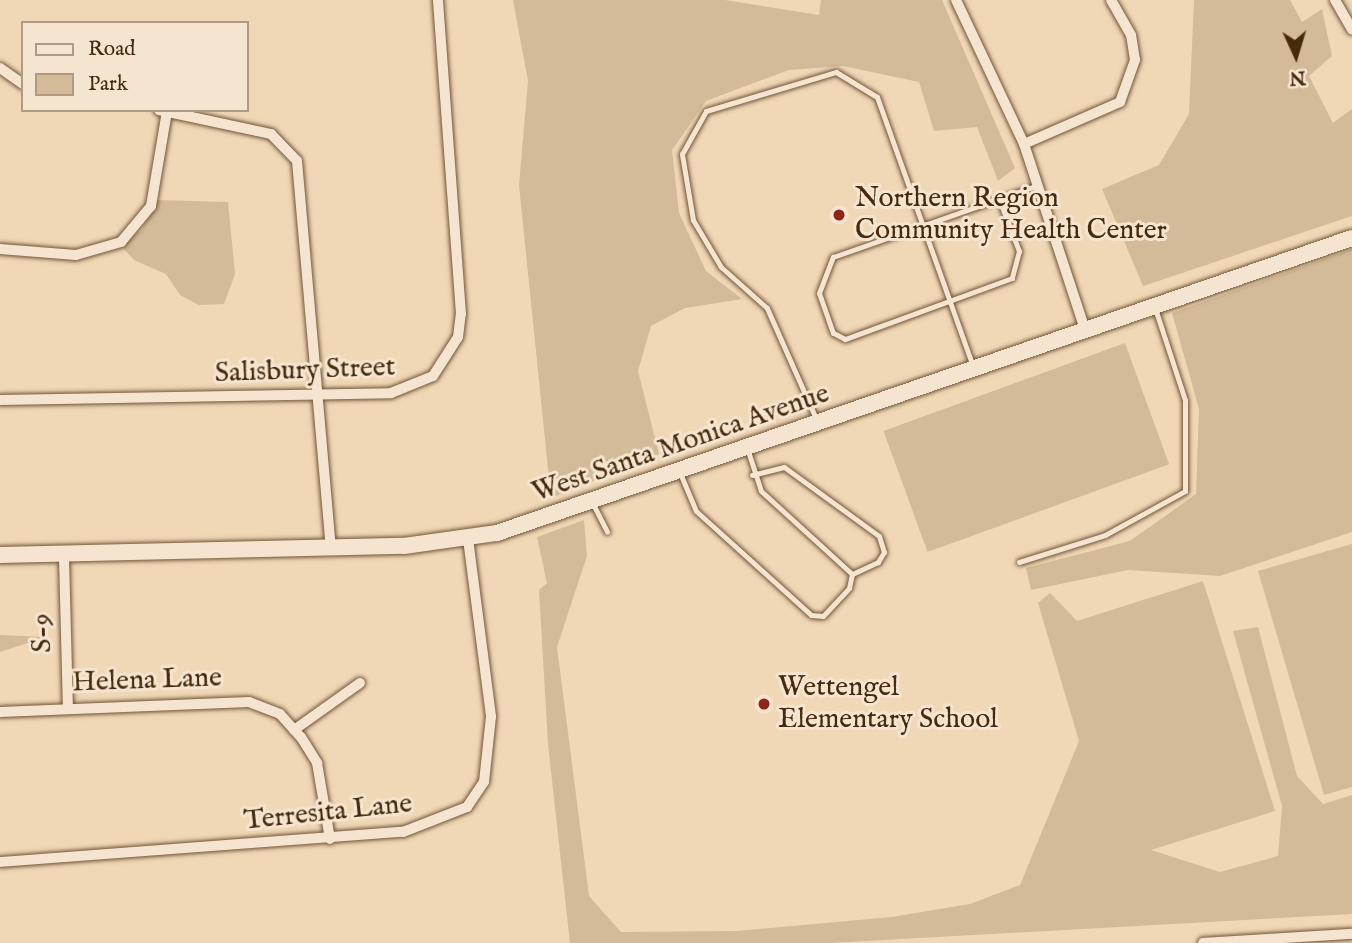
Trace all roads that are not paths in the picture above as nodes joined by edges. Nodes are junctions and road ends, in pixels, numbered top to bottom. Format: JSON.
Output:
{"nodes":[{"id":1,"x":438,"y":0,"type":"edge"},
{"id":2,"x":956,"y":0,"type":"edge"},
{"id":3,"x":1111,"y":0,"type":"edge"},
{"id":4,"x":1335,"y":0,"type":"edge"},
{"id":5,"x":1352,"y":30,"type":"edge"},
{"id":6,"x":0,"y":68,"type":"edge"},
{"id":7,"x":21,"y":83,"type":"edge"},
{"id":8,"x":163,"y":112,"type":"edge"},
{"id":9,"x":168,"y":112,"type":"edge"},
{"id":10,"x":1024,"y":144,"type":"junction"},
{"id":11,"x":1036,"y":186,"type":"junction"},
{"id":12,"x":999,"y":199,"type":"junction"},
{"id":13,"x":923,"y":226,"type":"junction"},
{"id":14,"x":1352,"y":238,"type":"edge"},
{"id":15,"x":0,"y":249,"type":"edge"},
{"id":16,"x":950,"y":300,"type":"junction"},
{"id":17,"x":1154,"y":305,"type":"junction"},
{"id":18,"x":1085,"y":329,"type":"junction"},
{"id":19,"x":974,"y":368,"type":"junction"},
{"id":20,"x":318,"y":396,"type":"junction"},
{"id":21,"x":0,"y":400,"type":"edge"},
{"id":22,"x":819,"y":424,"type":"junction"},
{"id":23,"x":748,"y":449,"type":"junction"},
{"id":24,"x":680,"y":472,"type":"junction"},
{"id":25,"x":752,"y":475,"type":"junction"},
{"id":26,"x":593,"y":504,"type":"junction"},
{"id":27,"x":607,"y":532,"type":"dead end"},
{"id":28,"x":468,"y":540,"type":"junction"},
{"id":29,"x":331,"y":549,"type":"junction"},
{"id":30,"x":0,"y":555,"type":"edge"},
{"id":31,"x":64,"y":558,"type":"junction"},
{"id":32,"x":1019,"y":562,"type":"dead end"},
{"id":33,"x":852,"y":574,"type":"junction"},
{"id":34,"x":360,"y":683,"type":"dead end"},
{"id":35,"x":68,"y":707,"type":"junction"},
{"id":36,"x":0,"y":712,"type":"edge"},
{"id":37,"x":295,"y":730,"type":"junction"},
{"id":38,"x":330,"y":839,"type":"junction"},
{"id":39,"x":0,"y":862,"type":"edge"},
{"id":40,"x":1352,"y":934,"type":"edge"},
{"id":41,"x":1338,"y":939,"type":"edge"},
{"id":42,"x":1203,"y":943,"type":"edge"}],
"edges":[{"from":1,"to":20,"type":"street","name":"Salisbury Street"},
{"from":2,"to":10,"type":"street"},
{"from":3,"to":10,"type":"street"},
{"from":4,"to":5,"type":"street"},
{"from":6,"to":7,"type":"street"},
{"from":8,"to":15,"type":"street"},
{"from":9,"to":20,"type":"street"},
{"from":10,"to":11,"type":"street"},
{"from":11,"to":12,"type":"lane"},
{"from":11,"to":18,"type":"street"},
{"from":12,"to":13,"type":"lane"},
{"from":12,"to":16,"type":"lane"},
{"from":13,"to":16,"type":"lane"},
{"from":13,"to":16,"type":"lane"},
{"from":13,"to":22,"type":"lane"},
{"from":14,"to":17,"type":"main road","name":"West Santa Monica Avenue"},
{"from":16,"to":19,"type":"lane"},
{"from":17,"to":18,"type":"main road","name":"West Santa Monica Avenue"},
{"from":17,"to":32,"type":"lane"},
{"from":18,"to":19,"type":"main road","name":"West Santa Monica Avenue"},
{"from":19,"to":22,"type":"main road","name":"West Santa Monica Avenue"},
{"from":20,"to":21,"type":"street","name":"Salisbury Street"},
{"from":20,"to":29,"type":"street"},
{"from":22,"to":23,"type":"main road","name":"West Santa Monica Avenue"},
{"from":23,"to":24,"type":"main road","name":"West Santa Monica Avenue"},
{"from":23,"to":25,"type":"lane"},
{"from":24,"to":26,"type":"main road","name":"West Santa Monica Avenue"},
{"from":24,"to":33,"type":"lane"},
{"from":25,"to":33,"type":"lane"},
{"from":25,"to":33,"type":"lane"},
{"from":26,"to":27,"type":"lane"},
{"from":26,"to":28,"type":"main road","name":"West Santa Monica Avenue"},
{"from":28,"to":29,"type":"main road","name":"West Santa Monica Avenue"},
{"from":28,"to":38,"type":"street","name":"Terresita Lane"},
{"from":29,"to":31,"type":"main road","name":"West Santa Monica Avenue"},
{"from":30,"to":31,"type":"main road","name":"West Santa Monica Avenue"},
{"from":31,"to":35,"type":"street","name":"S-9"},
{"from":34,"to":37,"type":"street"},
{"from":35,"to":36,"type":"street","name":"Helena Lane"},
{"from":35,"to":37,"type":"street","name":"Helena Lane"},
{"from":37,"to":38,"type":"street","name":"Helena Lane"},
{"from":38,"to":39,"type":"street","name":"Terresita Lane"},
{"from":40,"to":41,"type":"street"},
{"from":41,"to":42,"type":"street"}]}
